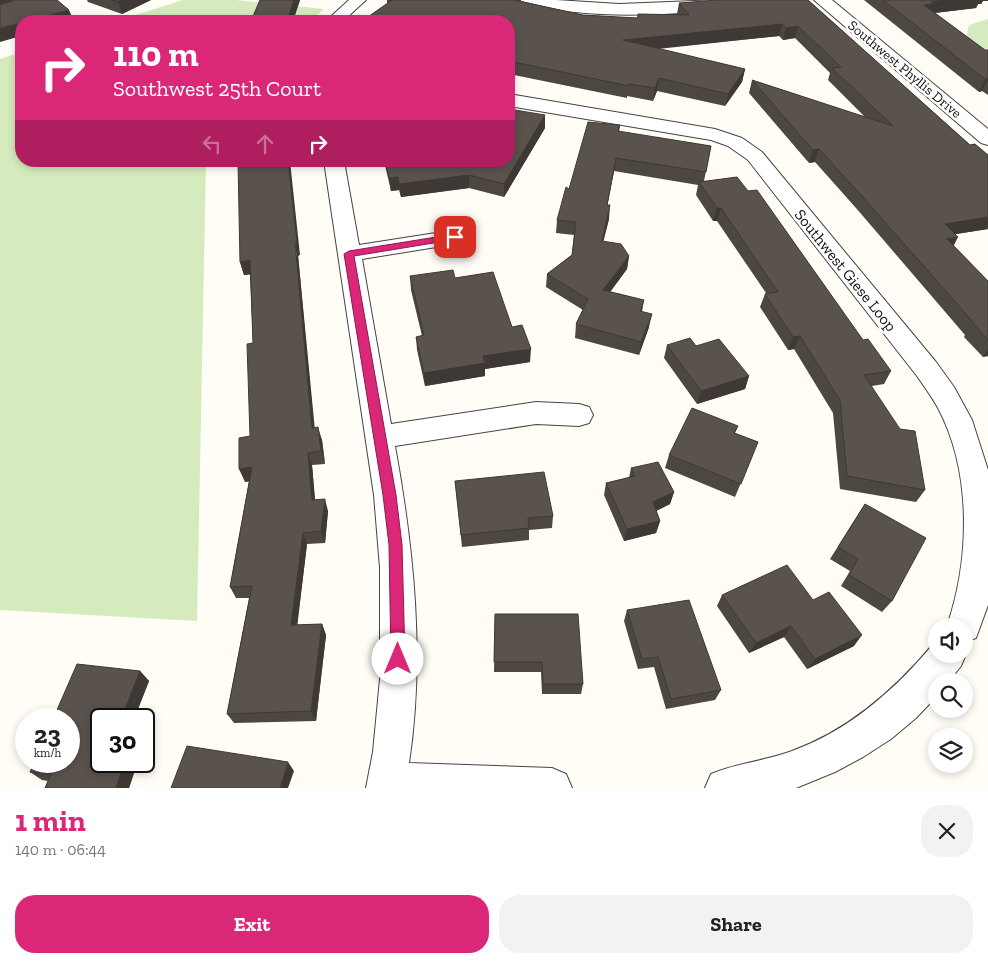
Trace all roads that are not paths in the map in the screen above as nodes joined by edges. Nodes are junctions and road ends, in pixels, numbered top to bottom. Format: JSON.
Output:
{"nodes":[{"id":1,"x":358,"y":0,"type":"edge"},
{"id":2,"x":527,"y":0,"type":"edge"},
{"id":3,"x":772,"y":0,"type":"edge"},
{"id":4,"x":822,"y":0,"type":"edge"},
{"id":5,"x":595,"y":4,"type":"edge"},
{"id":6,"x":341,"y":15,"type":"edge"},
{"id":7,"x":515,"y":101,"type":"edge"},
{"id":8,"x":988,"y":139,"type":"edge"},
{"id":9,"x":335,"y":167,"type":"edge"},
{"id":10,"x":455,"y":237,"type":"dead end"},
{"id":11,"x":349,"y":254,"type":"junction"},
{"id":12,"x":579,"y":415,"type":"dead end"},
{"id":13,"x":380,"y":437,"type":"junction"},
{"id":14,"x":967,"y":618,"type":"edge"},
{"id":15,"x":941,"y":663,"type":"edge"},
{"id":16,"x":387,"y":785,"type":"edge"},
{"id":17,"x":552,"y":788,"type":"edge"},
{"id":18,"x":725,"y":788,"type":"edge"}],
"edges":[{"from":1,"to":6,"type":"street"},
{"from":2,"to":5,"type":"street"},
{"from":3,"to":5,"type":"street"},
{"from":4,"to":8,"type":"street","name":"Southwest Phyllis Drive"},
{"from":7,"to":14,"type":"street","name":"Southwest Giese Loop"},
{"from":9,"to":11,"type":"street"},
{"from":10,"to":11,"type":"street"},
{"from":11,"to":13,"type":"street"},
{"from":12,"to":13,"type":"street"},
{"from":13,"to":16,"type":"street"},
{"from":15,"to":18,"type":"street"},
{"from":16,"to":17,"type":"street"}]}
